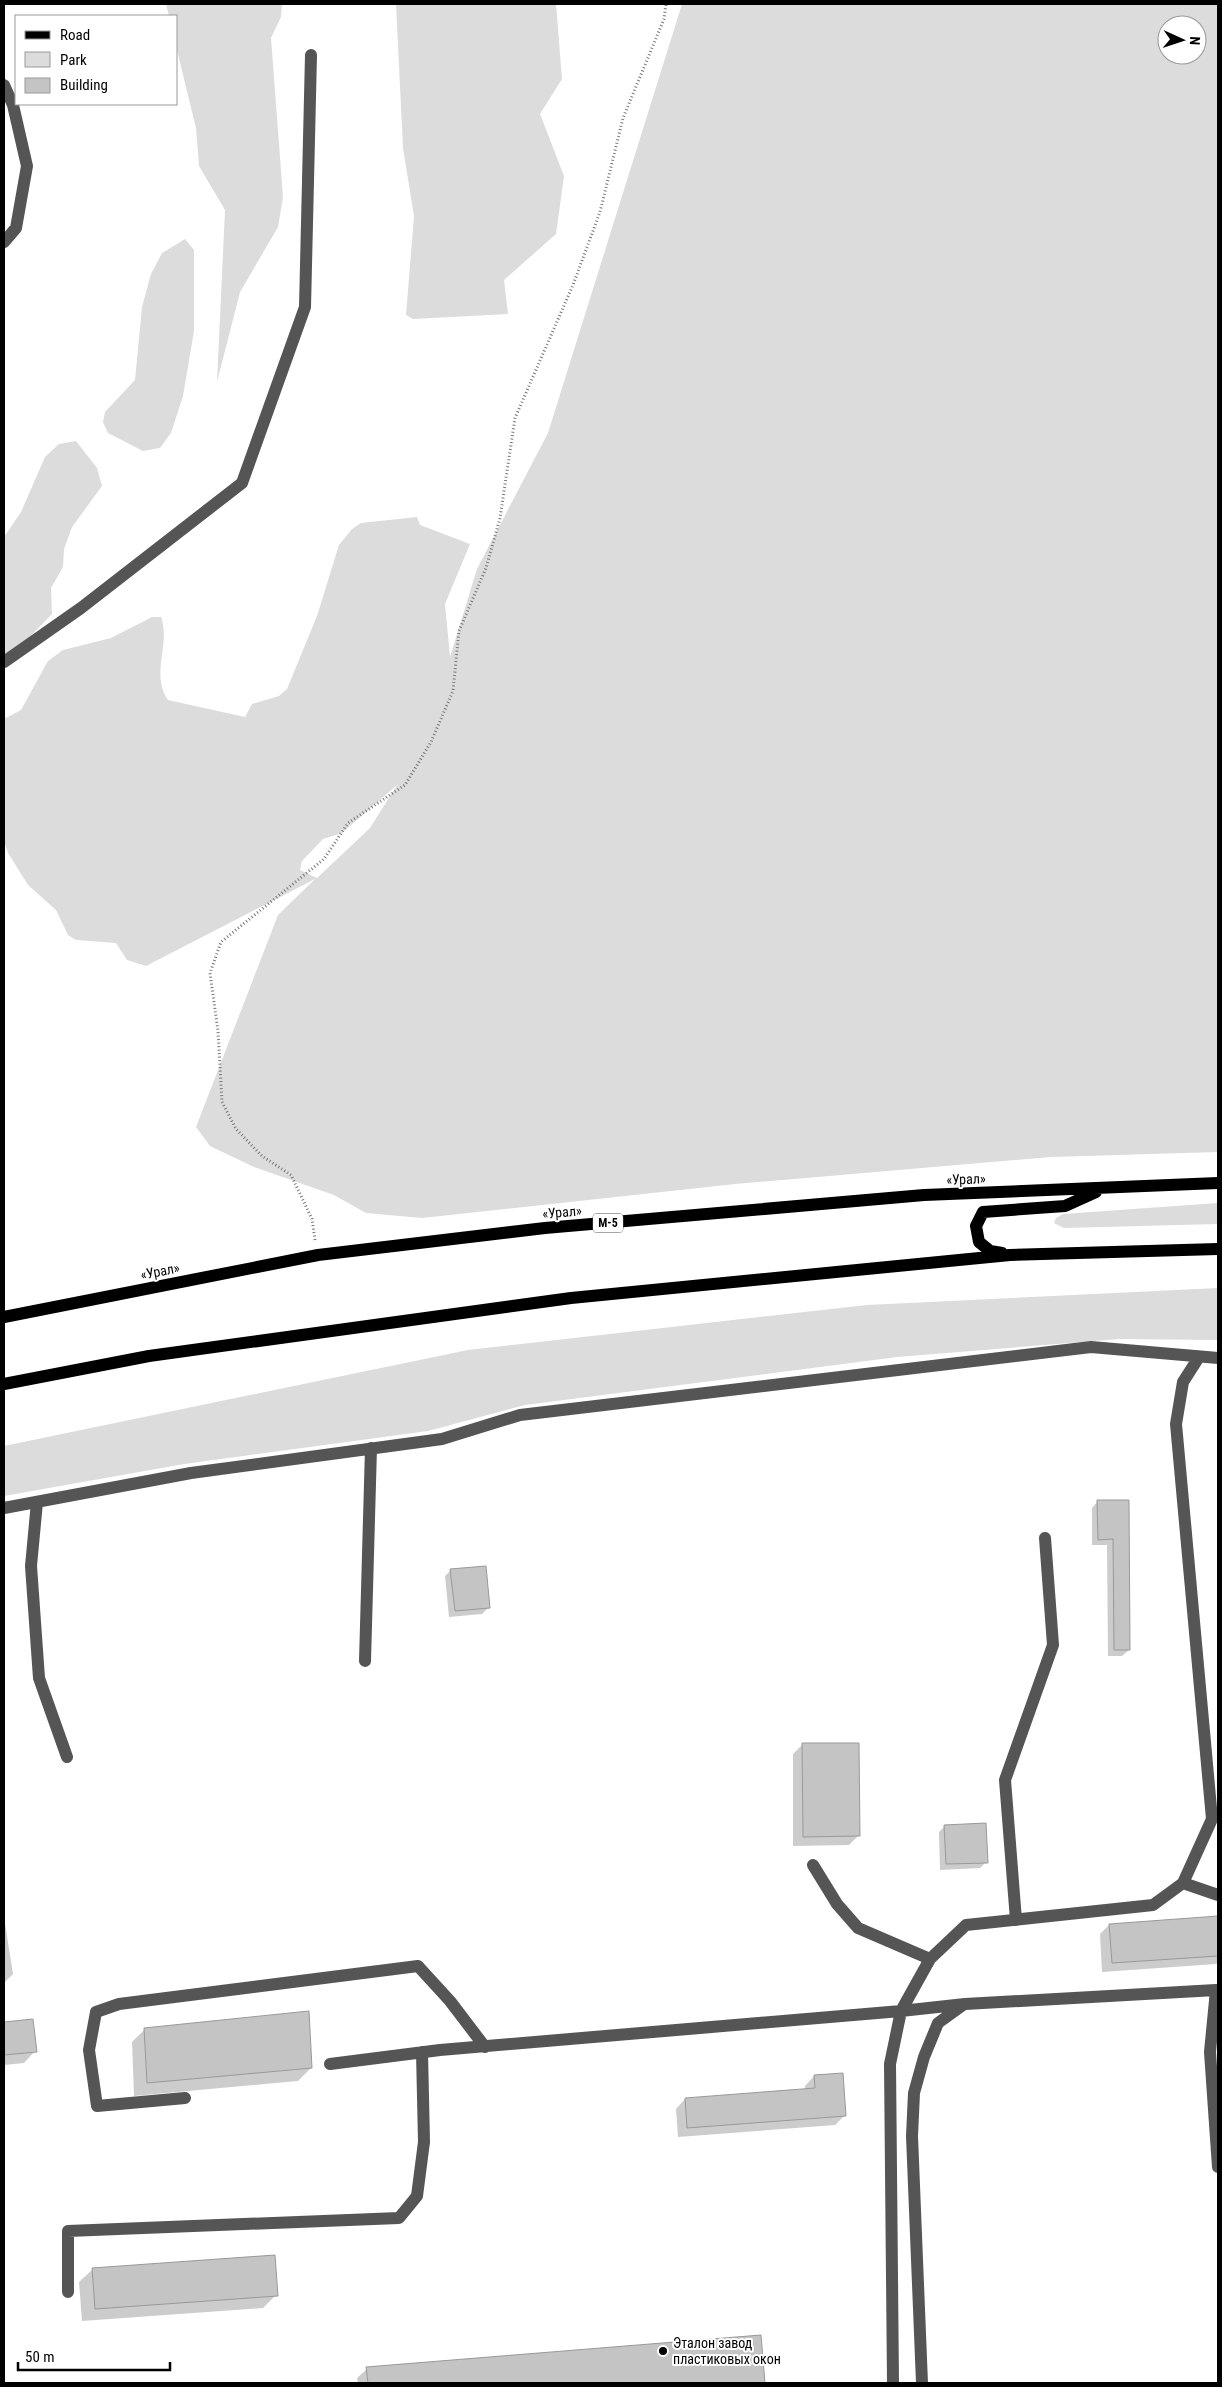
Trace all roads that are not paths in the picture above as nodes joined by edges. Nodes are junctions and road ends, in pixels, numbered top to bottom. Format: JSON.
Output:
{"nodes":[{"id":1,"x":311,"y":55,"type":"dead end"},
{"id":2,"x":4,"y":85,"type":"edge"},
{"id":3,"x":4,"y":242,"type":"edge"},
{"id":4,"x":4,"y":662,"type":"edge"},
{"id":5,"x":1218,"y":1184,"type":"edge"},
{"id":6,"x":1103,"y":1188,"type":"junction"},
{"id":7,"x":1218,"y":1249,"type":"edge"},
{"id":8,"x":1010,"y":1255,"type":"junction"},
{"id":9,"x":4,"y":1317,"type":"edge"},
{"id":10,"x":1199,"y":1358,"type":"junction"},
{"id":11,"x":1218,"y":1358,"type":"edge"},
{"id":12,"x":4,"y":1384,"type":"edge"},
{"id":13,"x":371,"y":1448,"type":"junction"},
{"id":14,"x":37,"y":1502,"type":"junction"},
{"id":15,"x":4,"y":1508,"type":"edge"},
{"id":16,"x":1045,"y":1538,"type":"dead end"},
{"id":17,"x":365,"y":1661,"type":"dead end"},
{"id":18,"x":67,"y":1757,"type":"dead end"},
{"id":19,"x":1214,"y":1776,"type":"edge"},
{"id":20,"x":813,"y":1865,"type":"dead end"},
{"id":21,"x":1183,"y":1883,"type":"junction"},
{"id":22,"x":1218,"y":1895,"type":"edge"},
{"id":23,"x":1016,"y":1920,"type":"junction"},
{"id":24,"x":930,"y":1959,"type":"junction"},
{"id":25,"x":1217,"y":1990,"type":"edge"},
{"id":26,"x":965,"y":2004,"type":"junction"},
{"id":27,"x":901,"y":2011,"type":"junction"},
{"id":28,"x":485,"y":2047,"type":"junction"},
{"id":29,"x":422,"y":2052,"type":"junction"},
{"id":30,"x":330,"y":2064,"type":"dead end"},
{"id":31,"x":184,"y":2098,"type":"dead end"},
{"id":32,"x":1216,"y":2099,"type":"edge"},
{"id":33,"x":1218,"y":2167,"type":"edge"},
{"id":34,"x":68,"y":2292,"type":"dead end"},
{"id":35,"x":893,"y":2383,"type":"edge"},
{"id":36,"x":922,"y":2383,"type":"edge"}],
"edges":[{"from":1,"to":4,"type":"street"},
{"from":2,"to":3,"type":"street"},
{"from":5,"to":6,"type":"main road","name":"«Урал»","number":"М-5"},
{"from":6,"to":8,"type":"main road"},
{"from":6,"to":9,"type":"main road","name":"«Урал»","number":"М-5"},
{"from":7,"to":8,"type":"main road"},
{"from":8,"to":12,"type":"main road"},
{"from":10,"to":11,"type":"street"},
{"from":10,"to":13,"type":"street"},
{"from":10,"to":19,"type":"street"},
{"from":13,"to":14,"type":"street"},
{"from":13,"to":17,"type":"street"},
{"from":14,"to":15,"type":"street"},
{"from":14,"to":18,"type":"street"},
{"from":16,"to":23,"type":"street"},
{"from":19,"to":21,"type":"street"},
{"from":20,"to":24,"type":"street"},
{"from":21,"to":22,"type":"street"},
{"from":21,"to":23,"type":"street"},
{"from":23,"to":24,"type":"street"},
{"from":24,"to":27,"type":"street"},
{"from":25,"to":26,"type":"street"},
{"from":25,"to":32,"type":"street"},
{"from":26,"to":27,"type":"street"},
{"from":26,"to":36,"type":"street"},
{"from":27,"to":28,"type":"street"},
{"from":27,"to":35,"type":"street"},
{"from":28,"to":29,"type":"street"},
{"from":28,"to":31,"type":"street"},
{"from":29,"to":30,"type":"street"},
{"from":29,"to":34,"type":"street"},
{"from":32,"to":33,"type":"street"}]}
